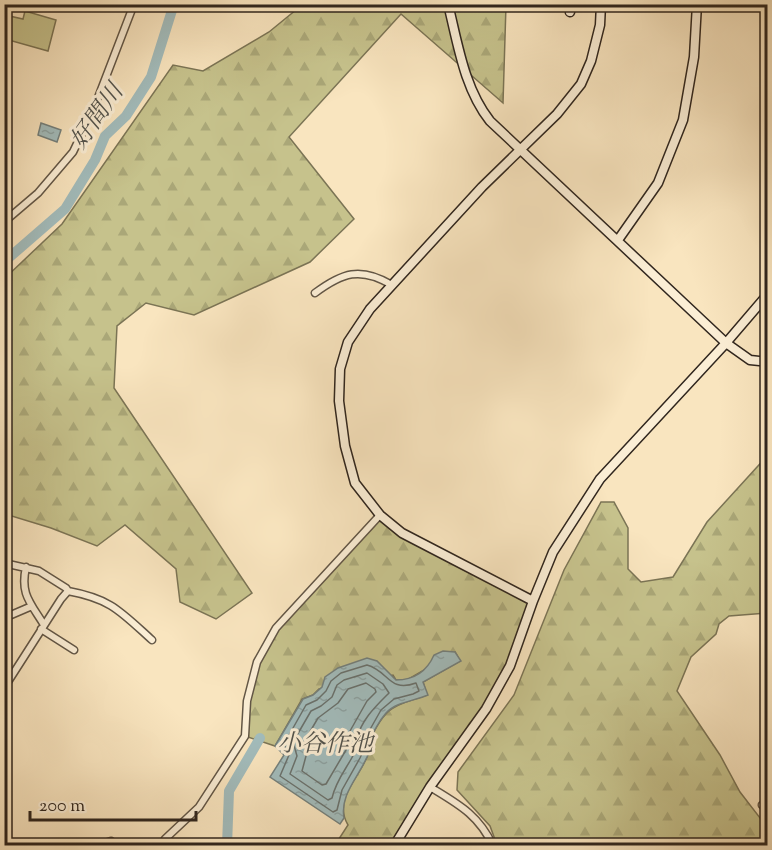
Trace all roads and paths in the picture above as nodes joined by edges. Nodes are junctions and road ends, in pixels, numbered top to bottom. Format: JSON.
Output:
{"nodes":[{"id":1,"x":134,"y":4,"type":"edge"},
{"id":2,"x":448,"y":4,"type":"edge"},
{"id":3,"x":601,"y":4,"type":"edge"},
{"id":4,"x":697,"y":4,"type":"edge"},
{"id":5,"x":522,"y":148,"type":"junction"},
{"id":6,"x":4,"y":222,"type":"edge"},
{"id":7,"x":618,"y":240,"type":"junction"},
{"id":8,"x":392,"y":285,"type":"junction"},
{"id":9,"x":315,"y":293,"type":"dead end"},
{"id":10,"x":768,"y":294,"type":"edge"},
{"id":11,"x":726,"y":343,"type":"junction"},
{"id":12,"x":768,"y":362,"type":"edge"},
{"id":13,"x":380,"y":515,"type":"junction"},
{"id":14,"x":4,"y":563,"type":"edge"},
{"id":15,"x":26,"y":567,"type":"junction"},
{"id":16,"x":68,"y":591,"type":"junction"},
{"id":17,"x":533,"y":601,"type":"junction"},
{"id":18,"x":32,"y":606,"type":"junction"},
{"id":19,"x":4,"y":618,"type":"edge"},
{"id":20,"x":43,"y":627,"type":"junction"},
{"id":21,"x":152,"y":640,"type":"dead end"},
{"id":22,"x":74,"y":650,"type":"dead end"},
{"id":23,"x":4,"y":688,"type":"edge"},
{"id":24,"x":430,"y":787,"type":"junction"},
{"id":25,"x":96,"y":846,"type":"edge"},
{"id":26,"x":116,"y":846,"type":"edge"},
{"id":27,"x":161,"y":846,"type":"edge"},
{"id":28,"x":394,"y":846,"type":"edge"},
{"id":29,"x":494,"y":846,"type":"edge"}],
"edges":[{"from":1,"to":6,"type":"street"},
{"from":2,"to":5,"type":"street"},
{"from":3,"to":5,"type":"street"},
{"from":4,"to":7,"type":"street"},
{"from":5,"to":7,"type":"street"},
{"from":5,"to":8,"type":"street"},
{"from":7,"to":11,"type":"street"},
{"from":8,"to":9,"type":"street"},
{"from":8,"to":13,"type":"street"},
{"from":10,"to":11,"type":"street"},
{"from":11,"to":12,"type":"street"},
{"from":11,"to":17,"type":"street"},
{"from":13,"to":17,"type":"street"},
{"from":13,"to":27,"type":"street"},
{"from":14,"to":15,"type":"street"},
{"from":15,"to":16,"type":"street"},
{"from":15,"to":18,"type":"street"},
{"from":16,"to":20,"type":"street"},
{"from":16,"to":21,"type":"street"},
{"from":17,"to":24,"type":"street"},
{"from":18,"to":19,"type":"street"},
{"from":18,"to":20,"type":"street"},
{"from":20,"to":22,"type":"street"},
{"from":20,"to":23,"type":"street"},
{"from":24,"to":28,"type":"street"},
{"from":24,"to":29,"type":"street"},
{"from":25,"to":26,"type":"street"}]}
